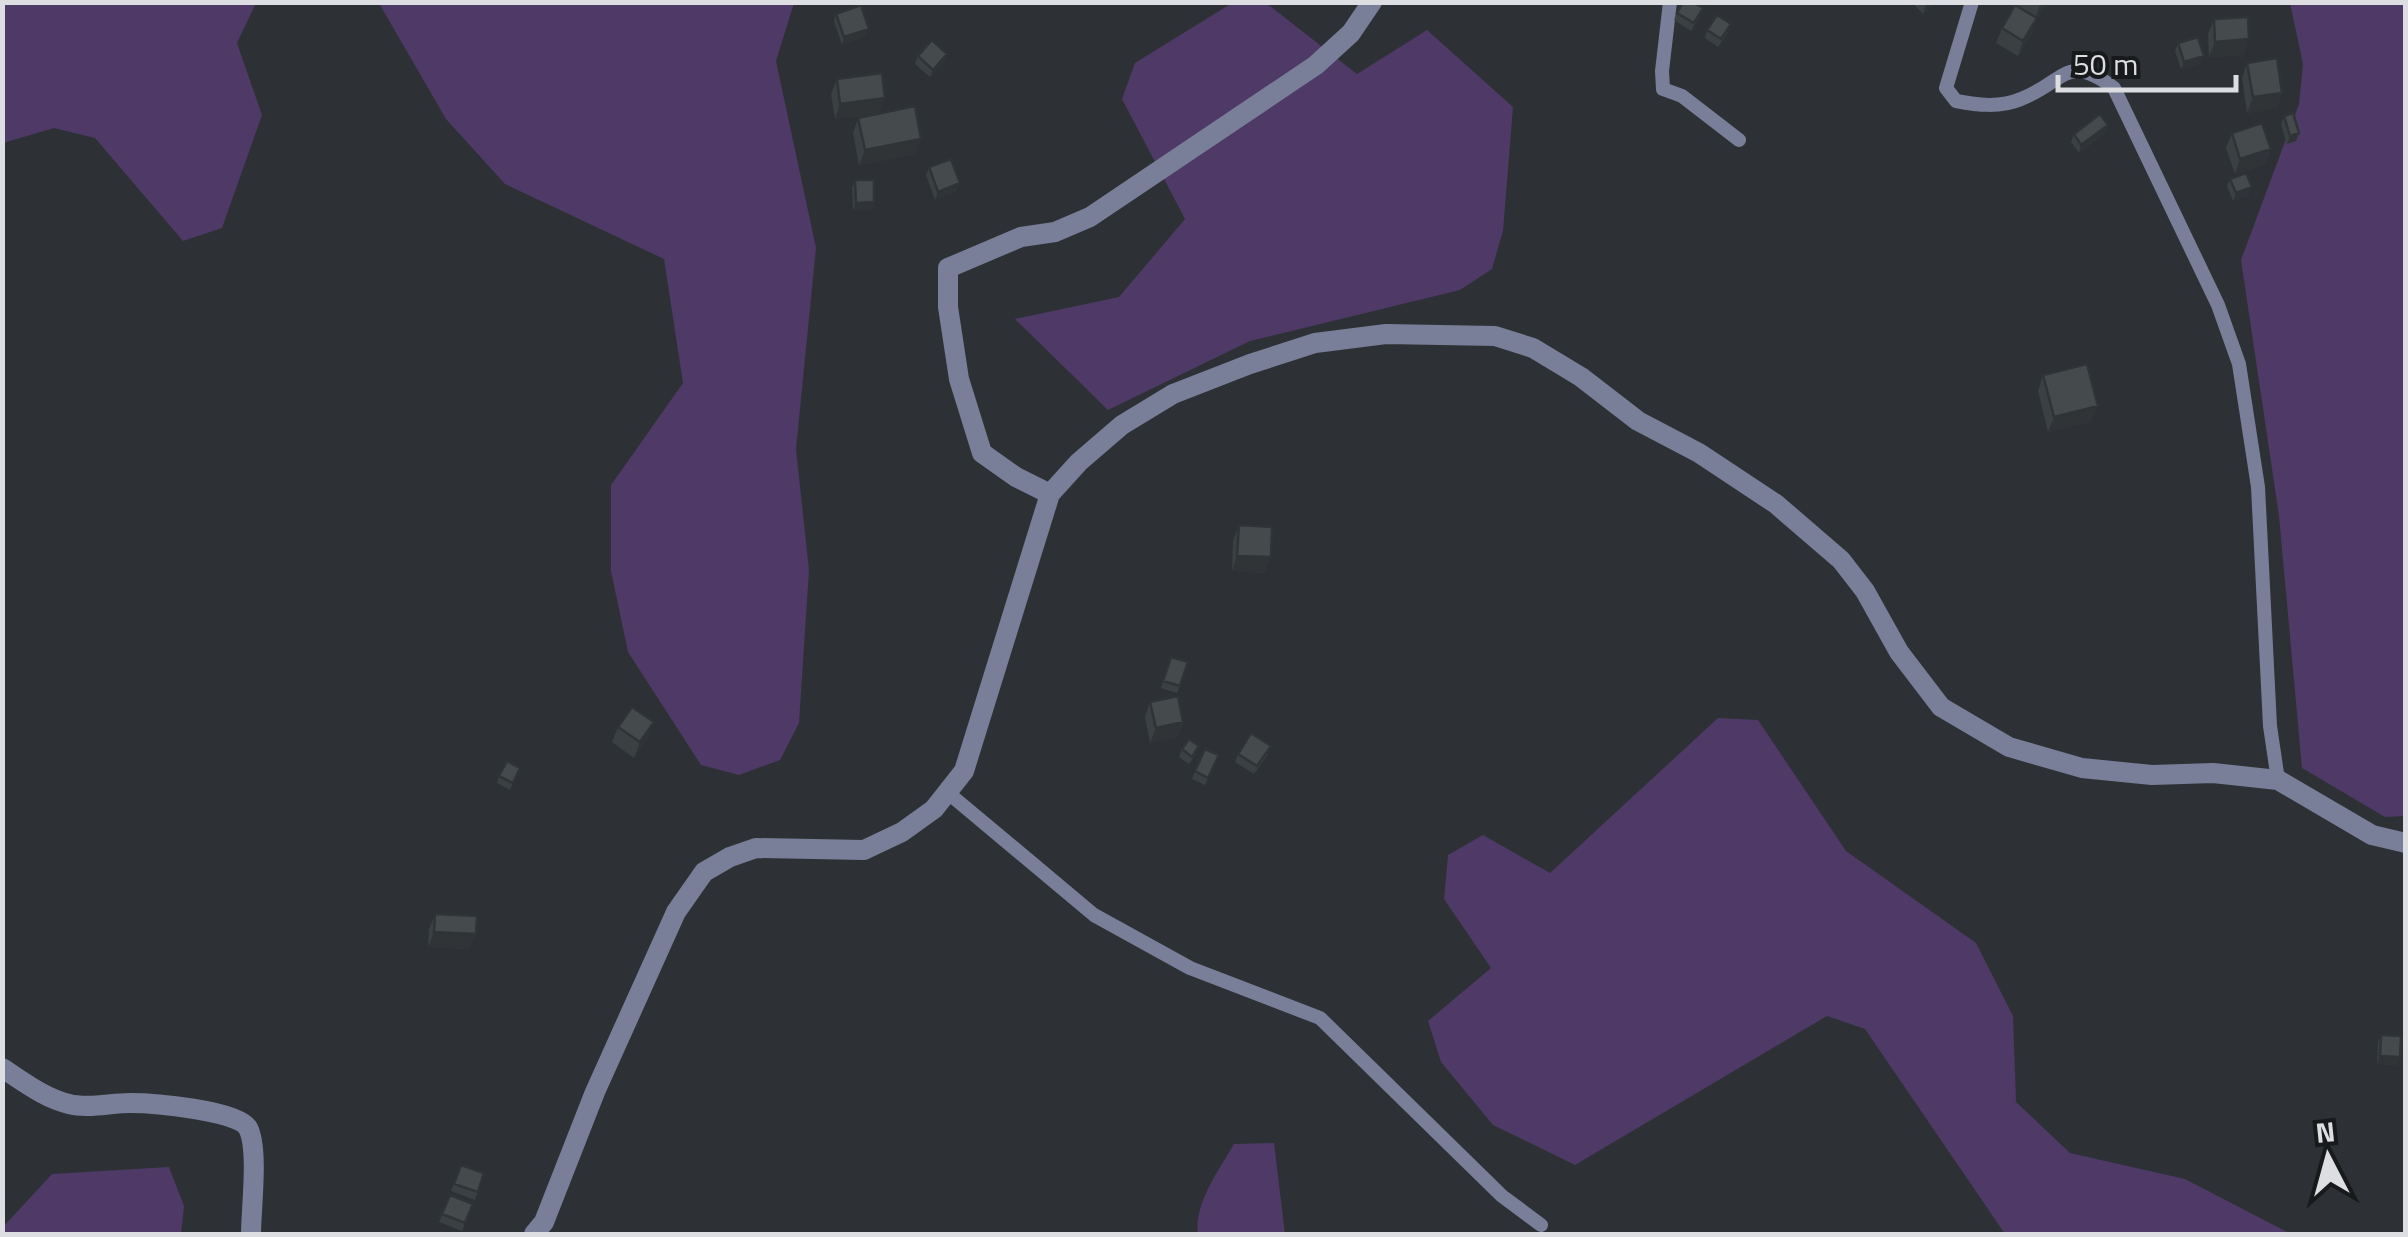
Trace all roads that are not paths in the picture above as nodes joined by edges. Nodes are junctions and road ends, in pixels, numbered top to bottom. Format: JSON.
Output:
{"nodes":[{"id":1,"x":1372,"y":2,"type":"edge"},
{"id":2,"x":1670,"y":2,"type":"edge"},
{"id":3,"x":1972,"y":2,"type":"edge"},
{"id":4,"x":1739,"y":140,"type":"dead end"},
{"id":5,"x":1050,"y":494,"type":"junction"},
{"id":6,"x":2278,"y":780,"type":"junction"},
{"id":7,"x":947,"y":792,"type":"junction"},
{"id":8,"x":2406,"y":842,"type":"edge"},
{"id":9,"x":2,"y":1068,"type":"edge"},
{"id":10,"x":1541,"y":1225,"type":"dead end"},
{"id":11,"x":251,"y":1234,"type":"edge"},
{"id":12,"x":534,"y":1234,"type":"edge"}],
"edges":[{"from":1,"to":5,"type":"street"},
{"from":2,"to":4,"type":"lane"},
{"from":3,"to":6,"type":"lane"},
{"from":5,"to":6,"type":"street"},
{"from":5,"to":7,"type":"street"},
{"from":6,"to":8,"type":"street"},
{"from":7,"to":10,"type":"lane"},
{"from":7,"to":12,"type":"street"},
{"from":9,"to":11,"type":"street"}]}
